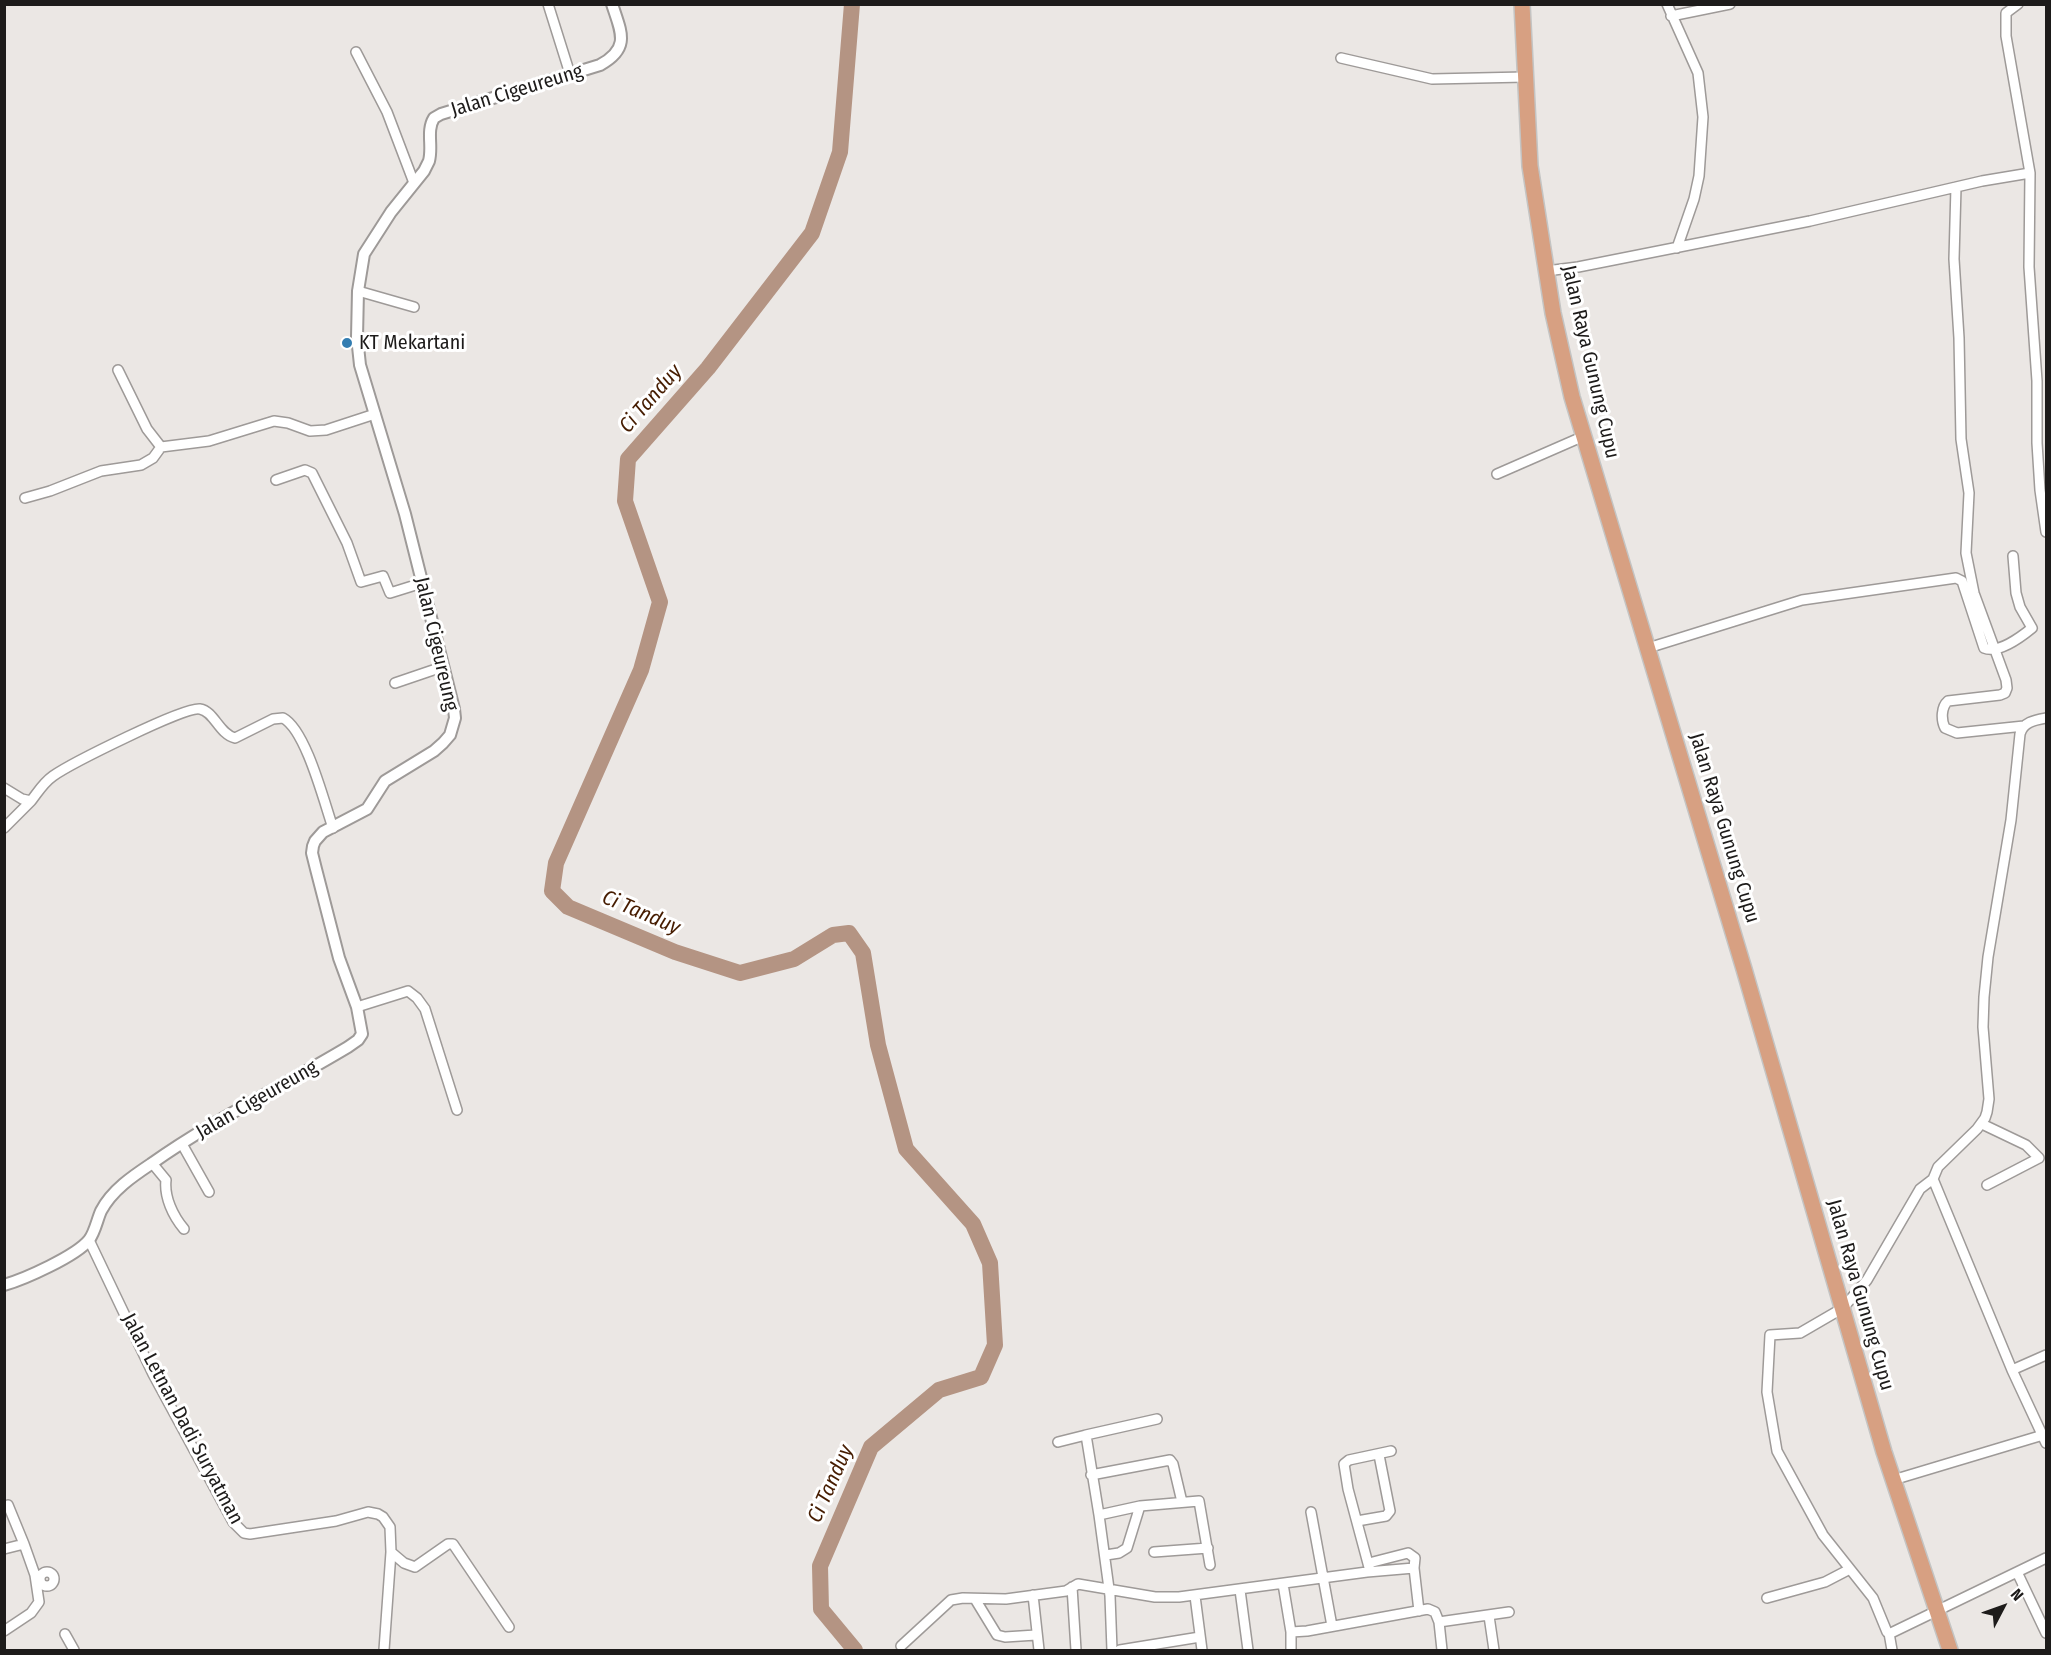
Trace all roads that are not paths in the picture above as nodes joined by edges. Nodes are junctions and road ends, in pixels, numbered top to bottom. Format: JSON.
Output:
{"nodes":[{"id":1,"x":548,"y":4,"type":"edge"},
{"id":2,"x":612,"y":4,"type":"edge"},
{"id":3,"x":1522,"y":4,"type":"edge"},
{"id":4,"x":1667,"y":4,"type":"edge"},
{"id":5,"x":1730,"y":4,"type":"edge"},
{"id":6,"x":2018,"y":4,"type":"edge"},
{"id":7,"x":1671,"y":16,"type":"junction"},
{"id":8,"x":356,"y":52,"type":"dead end"},
{"id":9,"x":1341,"y":58,"type":"dead end"},
{"id":10,"x":570,"y":74,"type":"junction"},
{"id":11,"x":1525,"y":77,"type":"junction"},
{"id":12,"x":2030,"y":173,"type":"junction"},
{"id":13,"x":414,"y":183,"type":"junction"},
{"id":14,"x":1956,"y":187,"type":"junction"},
{"id":15,"x":1677,"y":248,"type":"junction"},
{"id":16,"x":1546,"y":272,"type":"junction"},
{"id":17,"x":358,"y":291,"type":"junction"},
{"id":18,"x":414,"y":307,"type":"dead end"},
{"id":19,"x":118,"y":370,"type":"dead end"},
{"id":20,"x":375,"y":414,"type":"junction"},
{"id":21,"x":1584,"y":436,"type":"junction"},
{"id":22,"x":161,"y":447,"type":"junction"},
{"id":23,"x":1497,"y":474,"type":"dead end"},
{"id":24,"x":276,"y":480,"type":"dead end"},
{"id":25,"x":25,"y":498,"type":"dead end"},
{"id":26,"x":2046,"y":532,"type":"edge"},
{"id":27,"x":2013,"y":556,"type":"dead end"},
{"id":28,"x":422,"y":583,"type":"junction"},
{"id":29,"x":1648,"y":648,"type":"junction"},
{"id":30,"x":1991,"y":650,"type":"junction"},
{"id":31,"x":442,"y":667,"type":"junction"},
{"id":32,"x":394,"y":683,"type":"dead end"},
{"id":33,"x":2046,"y":718,"type":"edge"},
{"id":34,"x":2024,"y":726,"type":"junction"},
{"id":35,"x":4,"y":788,"type":"edge"},
{"id":36,"x":31,"y":801,"type":"junction"},
{"id":37,"x":4,"y":828,"type":"edge"},
{"id":38,"x":333,"y":828,"type":"junction"},
{"id":39,"x":357,"y":1007,"type":"junction"},
{"id":40,"x":457,"y":1110,"type":"dead end"},
{"id":41,"x":1982,"y":1124,"type":"junction"},
{"id":42,"x":182,"y":1144,"type":"junction"},
{"id":43,"x":2043,"y":1159,"type":"edge"},
{"id":44,"x":152,"y":1163,"type":"junction"},
{"id":45,"x":1933,"y":1179,"type":"junction"},
{"id":46,"x":1987,"y":1185,"type":"dead end"},
{"id":47,"x":209,"y":1192,"type":"dead end"},
{"id":48,"x":184,"y":1229,"type":"dead end"},
{"id":49,"x":89,"y":1240,"type":"junction"},
{"id":50,"x":4,"y":1286,"type":"edge"},
{"id":51,"x":1843,"y":1308,"type":"junction"},
{"id":52,"x":2046,"y":1355,"type":"edge"},
{"id":53,"x":2012,"y":1370,"type":"junction"},
{"id":54,"x":1157,"y":1419,"type":"dead end"},
{"id":55,"x":1086,"y":1436,"type":"junction"},
{"id":56,"x":2045,"y":1439,"type":"edge"},
{"id":57,"x":1058,"y":1442,"type":"dead end"},
{"id":58,"x":1391,"y":1451,"type":"dead end"},
{"id":59,"x":1379,"y":1455,"type":"junction"},
{"id":60,"x":1091,"y":1475,"type":"junction"},
{"id":61,"x":1893,"y":1480,"type":"junction"},
{"id":62,"x":1182,"y":1502,"type":"junction"},
{"id":63,"x":6,"y":1503,"type":"edge"},
{"id":64,"x":1140,"y":1506,"type":"junction"},
{"id":65,"x":1311,"y":1512,"type":"dead end"},
{"id":66,"x":1099,"y":1515,"type":"junction"},
{"id":67,"x":1357,"y":1521,"type":"junction"},
{"id":68,"x":24,"y":1544,"type":"junction"},
{"id":69,"x":1208,"y":1548,"type":"junction"},
{"id":70,"x":4,"y":1549,"type":"edge"},
{"id":71,"x":391,"y":1552,"type":"junction"},
{"id":72,"x":1154,"y":1552,"type":"dead end"},
{"id":73,"x":1106,"y":1555,"type":"junction"},
{"id":74,"x":2046,"y":1558,"type":"edge"},
{"id":75,"x":1210,"y":1564,"type":"dead end"},
{"id":76,"x":1370,"y":1567,"type":"junction"},
{"id":77,"x":1414,"y":1568,"type":"junction"},
{"id":78,"x":1850,"y":1569,"type":"junction"},
{"id":79,"x":2017,"y":1572,"type":"junction"},
{"id":80,"x":1324,"y":1578,"type":"junction"},
{"id":81,"x":1283,"y":1584,"type":"junction"},
{"id":82,"x":1072,"y":1587,"type":"junction"},
{"id":83,"x":1108,"y":1588,"type":"junction"},
{"id":84,"x":1240,"y":1590,"type":"junction"},
{"id":85,"x":1033,"y":1595,"type":"junction"},
{"id":86,"x":1195,"y":1596,"type":"junction"},
{"id":87,"x":1767,"y":1598,"type":"dead end"},
{"id":88,"x":975,"y":1599,"type":"junction"},
{"id":89,"x":1935,"y":1610,"type":"junction"},
{"id":90,"x":1419,"y":1611,"type":"junction"},
{"id":91,"x":1509,"y":1612,"type":"dead end"},
{"id":92,"x":1489,"y":1616,"type":"junction"},
{"id":93,"x":1439,"y":1622,"type":"junction"},
{"id":94,"x":1332,"y":1626,"type":"junction"},
{"id":95,"x":509,"y":1627,"type":"dead end"},
{"id":96,"x":4,"y":1631,"type":"edge"},
{"id":97,"x":1291,"y":1632,"type":"junction"},
{"id":98,"x":1889,"y":1633,"type":"junction"},
{"id":99,"x":65,"y":1634,"type":"dead end"},
{"id":100,"x":2046,"y":1634,"type":"edge"},
{"id":101,"x":1036,"y":1635,"type":"junction"},
{"id":102,"x":1200,"y":1637,"type":"junction"},
{"id":103,"x":900,"y":1646,"type":"dead end"},
{"id":104,"x":74,"y":1650,"type":"edge"},
{"id":105,"x":384,"y":1650,"type":"edge"},
{"id":106,"x":1039,"y":1650,"type":"edge"},
{"id":107,"x":1076,"y":1650,"type":"edge"},
{"id":108,"x":1112,"y":1650,"type":"edge"},
{"id":109,"x":1120,"y":1650,"type":"edge"},
{"id":110,"x":1202,"y":1650,"type":"edge"},
{"id":111,"x":1248,"y":1650,"type":"edge"},
{"id":112,"x":1291,"y":1650,"type":"edge"},
{"id":113,"x":1442,"y":1650,"type":"edge"},
{"id":114,"x":1494,"y":1650,"type":"edge"},
{"id":115,"x":1892,"y":1650,"type":"edge"},
{"id":116,"x":1950,"y":1650,"type":"edge"}],
"edges":[{"from":1,"to":10,"type":"street"},
{"from":2,"to":10,"type":"street","name":"Jalan Cigeureung"},
{"from":3,"to":11,"type":"highway","name":"Jalan Raya Gunung Cupu"},
{"from":4,"to":7,"type":"street"},
{"from":5,"to":7,"type":"street"},
{"from":6,"to":12,"type":"street"},
{"from":7,"to":15,"type":"street"},
{"from":8,"to":13,"type":"street"},
{"from":9,"to":11,"type":"street"},
{"from":10,"to":13,"type":"street","name":"Jalan Cigeureung"},
{"from":11,"to":16,"type":"highway","name":"Jalan Raya Gunung Cupu"},
{"from":12,"to":14,"type":"street"},
{"from":12,"to":26,"type":"street"},
{"from":13,"to":17,"type":"street","name":"Jalan Cigeureung"},
{"from":14,"to":15,"type":"street"},
{"from":14,"to":30,"type":"street"},
{"from":15,"to":16,"type":"street"},
{"from":16,"to":21,"type":"highway","name":"Jalan Raya Gunung Cupu"},
{"from":17,"to":18,"type":"street"},
{"from":17,"to":20,"type":"street","name":"Jalan Cigeureung"},
{"from":19,"to":22,"type":"street"},
{"from":20,"to":22,"type":"street"},
{"from":20,"to":28,"type":"street","name":"Jalan Cigeureung"},
{"from":21,"to":23,"type":"street"},
{"from":21,"to":29,"type":"highway","name":"Jalan Raya Gunung Cupu"},
{"from":22,"to":25,"type":"street"},
{"from":24,"to":28,"type":"street"},
{"from":27,"to":30,"type":"street"},
{"from":28,"to":31,"type":"street","name":"Jalan Cigeureung"},
{"from":29,"to":30,"type":"street"},
{"from":29,"to":51,"type":"highway","name":"Jalan Raya Gunung Cupu"},
{"from":30,"to":34,"type":"street"},
{"from":31,"to":32,"type":"street"},
{"from":31,"to":38,"type":"street","name":"Jalan Cigeureung"},
{"from":33,"to":34,"type":"street"},
{"from":34,"to":41,"type":"street"},
{"from":35,"to":36,"type":"street"},
{"from":36,"to":37,"type":"street"},
{"from":36,"to":38,"type":"street"},
{"from":38,"to":39,"type":"street","name":"Jalan Cigeureung"},
{"from":39,"to":40,"type":"street"},
{"from":39,"to":42,"type":"street","name":"Jalan Cigeureung"},
{"from":41,"to":43,"type":"street"},
{"from":41,"to":45,"type":"street"},
{"from":42,"to":44,"type":"street","name":"Jalan Cigeureung"},
{"from":42,"to":47,"type":"street"},
{"from":43,"to":46,"type":"street"},
{"from":44,"to":48,"type":"street"},
{"from":44,"to":49,"type":"street","name":"Jalan Cigeureung"},
{"from":45,"to":51,"type":"street"},
{"from":45,"to":53,"type":"street"},
{"from":49,"to":50,"type":"street"},
{"from":49,"to":71,"type":"street","name":"Jalan Letnan Dadi Suryatman"},
{"from":51,"to":61,"type":"highway","name":"Jalan Raya Gunung Cupu"},
{"from":51,"to":78,"type":"street"},
{"from":52,"to":53,"type":"street"},
{"from":53,"to":56,"type":"street"},
{"from":54,"to":55,"type":"street"},
{"from":55,"to":57,"type":"street"},
{"from":55,"to":60,"type":"street"},
{"from":56,"to":61,"type":"street"},
{"from":58,"to":59,"type":"street"},
{"from":59,"to":67,"type":"street"},
{"from":59,"to":67,"type":"street"},
{"from":60,"to":62,"type":"street"},
{"from":60,"to":66,"type":"street"},
{"from":61,"to":89,"type":"highway","name":"Jalan Raya Gunung Cupu"},
{"from":62,"to":64,"type":"street"},
{"from":62,"to":69,"type":"street"},
{"from":63,"to":68,"type":"street"},
{"from":64,"to":66,"type":"street"},
{"from":64,"to":73,"type":"street"},
{"from":65,"to":80,"type":"street"},
{"from":66,"to":73,"type":"street"},
{"from":67,"to":76,"type":"street"},
{"from":68,"to":70,"type":"street"},
{"from":68,"to":96,"type":"street"},
{"from":69,"to":72,"type":"street"},
{"from":69,"to":75,"type":"street"},
{"from":71,"to":95,"type":"street"},
{"from":71,"to":105,"type":"street"},
{"from":73,"to":83,"type":"street"},
{"from":74,"to":79,"type":"street"},
{"from":76,"to":77,"type":"street"},
{"from":76,"to":77,"type":"street"},
{"from":76,"to":80,"type":"street"},
{"from":77,"to":90,"type":"street"},
{"from":78,"to":87,"type":"street"},
{"from":78,"to":98,"type":"street"},
{"from":79,"to":89,"type":"street"},
{"from":79,"to":100,"type":"street"},
{"from":80,"to":81,"type":"street"},
{"from":80,"to":94,"type":"street"},
{"from":81,"to":84,"type":"street"},
{"from":81,"to":97,"type":"street"},
{"from":82,"to":83,"type":"street"},
{"from":82,"to":85,"type":"street"},
{"from":82,"to":107,"type":"street"},
{"from":83,"to":86,"type":"street"},
{"from":83,"to":108,"type":"street"},
{"from":84,"to":86,"type":"street"},
{"from":84,"to":111,"type":"street"},
{"from":85,"to":88,"type":"street"},
{"from":85,"to":101,"type":"street"},
{"from":86,"to":102,"type":"street"},
{"from":88,"to":101,"type":"street"},
{"from":88,"to":103,"type":"street"},
{"from":89,"to":98,"type":"street"},
{"from":89,"to":116,"type":"highway","name":"Jalan Raya Gunung Cupu"},
{"from":90,"to":93,"type":"street"},
{"from":90,"to":94,"type":"street"},
{"from":91,"to":92,"type":"street"},
{"from":92,"to":93,"type":"street"},
{"from":92,"to":114,"type":"street"},
{"from":93,"to":113,"type":"street"},
{"from":94,"to":97,"type":"street"},
{"from":97,"to":112,"type":"street"},
{"from":98,"to":115,"type":"street"},
{"from":99,"to":104,"type":"street"},
{"from":101,"to":106,"type":"street"},
{"from":102,"to":109,"type":"street"},
{"from":102,"to":110,"type":"street"}]}
